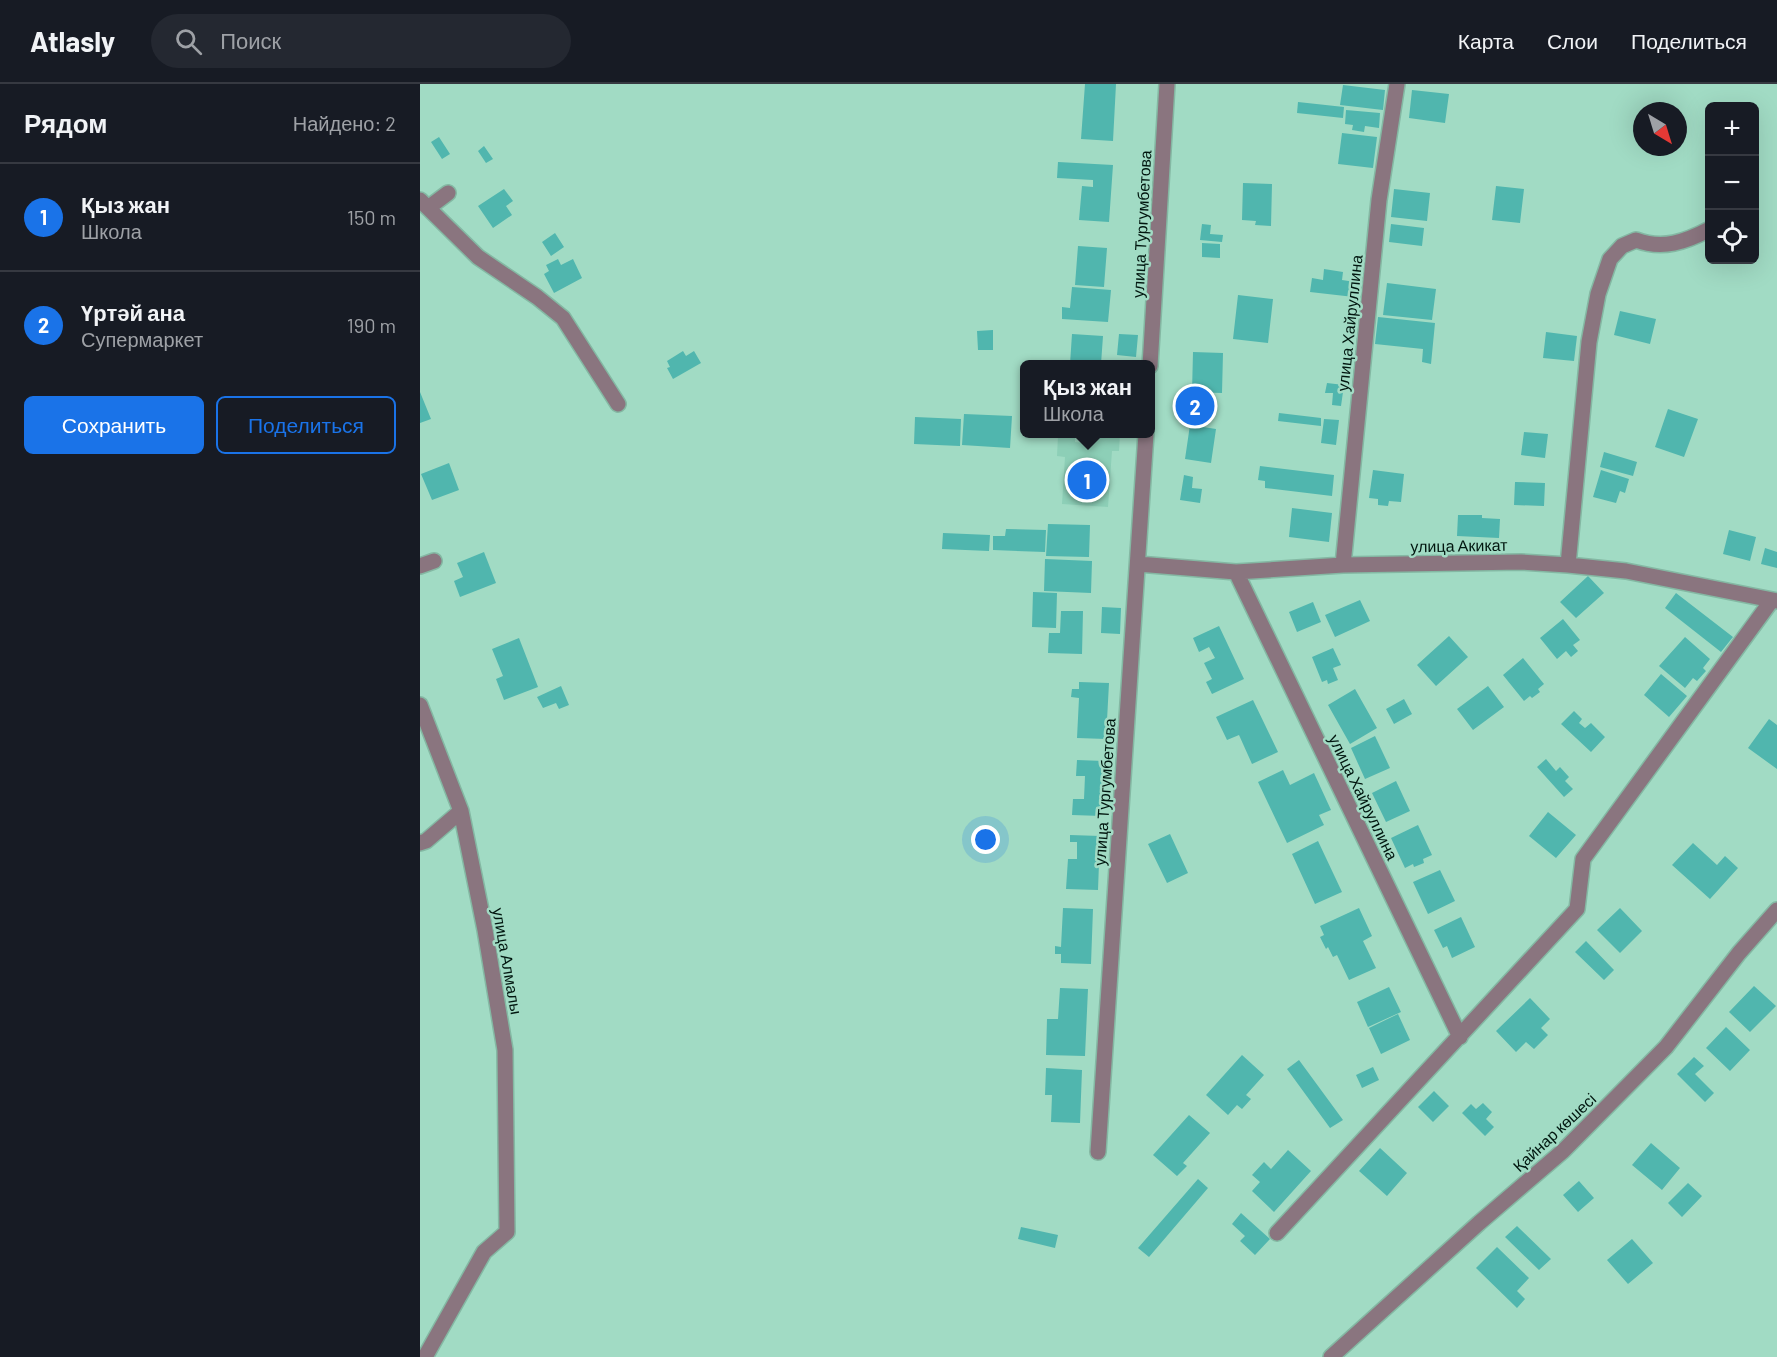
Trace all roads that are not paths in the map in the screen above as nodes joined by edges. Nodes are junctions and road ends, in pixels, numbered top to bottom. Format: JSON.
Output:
{"nodes":[{"id":1,"x":1167,"y":84,"type":"edge"},
{"id":2,"x":1397,"y":84,"type":"edge"},
{"id":3,"x":448,"y":193,"type":"dead end"},
{"id":4,"x":424,"y":204,"type":"edge"},
{"id":5,"x":1705,"y":232,"type":"edge"},
{"id":6,"x":1150,"y":360,"type":"edge"},
{"id":7,"x":618,"y":404,"type":"dead end"},
{"id":8,"x":1146,"y":438,"type":"edge"},
{"id":9,"x":1138,"y":564,"type":"junction"},
{"id":10,"x":1568,"y":565,"type":"junction"},
{"id":11,"x":1343,"y":566,"type":"junction"},
{"id":12,"x":1236,"y":572,"type":"junction"},
{"id":13,"x":1775,"y":601,"type":"edge"},
{"id":14,"x":420,"y":705,"type":"edge"},
{"id":15,"x":461,"y":811,"type":"junction"},
{"id":16,"x":420,"y":843,"type":"edge"},
{"id":17,"x":1777,"y":910,"type":"edge"},
{"id":18,"x":1460,"y":1037,"type":"junction"},
{"id":19,"x":1098,"y":1152,"type":"dead end"},
{"id":20,"x":1277,"y":1233,"type":"dead end"},
{"id":21,"x":425,"y":1357,"type":"edge"},
{"id":22,"x":1332,"y":1357,"type":"edge"}],
"edges":[{"from":1,"to":6,"type":"street","name":"улица Тургумбетова"},
{"from":2,"to":11,"type":"street","name":"улица Хайруллина"},
{"from":3,"to":4,"type":"street"},
{"from":4,"to":7,"type":"street"},
{"from":5,"to":10,"type":"street"},
{"from":8,"to":9,"type":"street","name":"улица Тургумбетова"},
{"from":9,"to":12,"type":"street","name":"улица Акикат"},
{"from":9,"to":19,"type":"street","name":"улица Тургумбетова"},
{"from":10,"to":11,"type":"street","name":"улица Акикат"},
{"from":10,"to":13,"type":"street","name":"улица Акикат"},
{"from":11,"to":12,"type":"street","name":"улица Акикат"},
{"from":12,"to":18,"type":"street","name":"улица Хайруллина"},
{"from":13,"to":18,"type":"street"},
{"from":14,"to":15,"type":"street","name":"улица Алмалы"},
{"from":15,"to":16,"type":"street"},
{"from":15,"to":21,"type":"street","name":"улица Алмалы"},
{"from":17,"to":22,"type":"street","name":"Қайнар көшесі"},
{"from":18,"to":20,"type":"street"}]}
